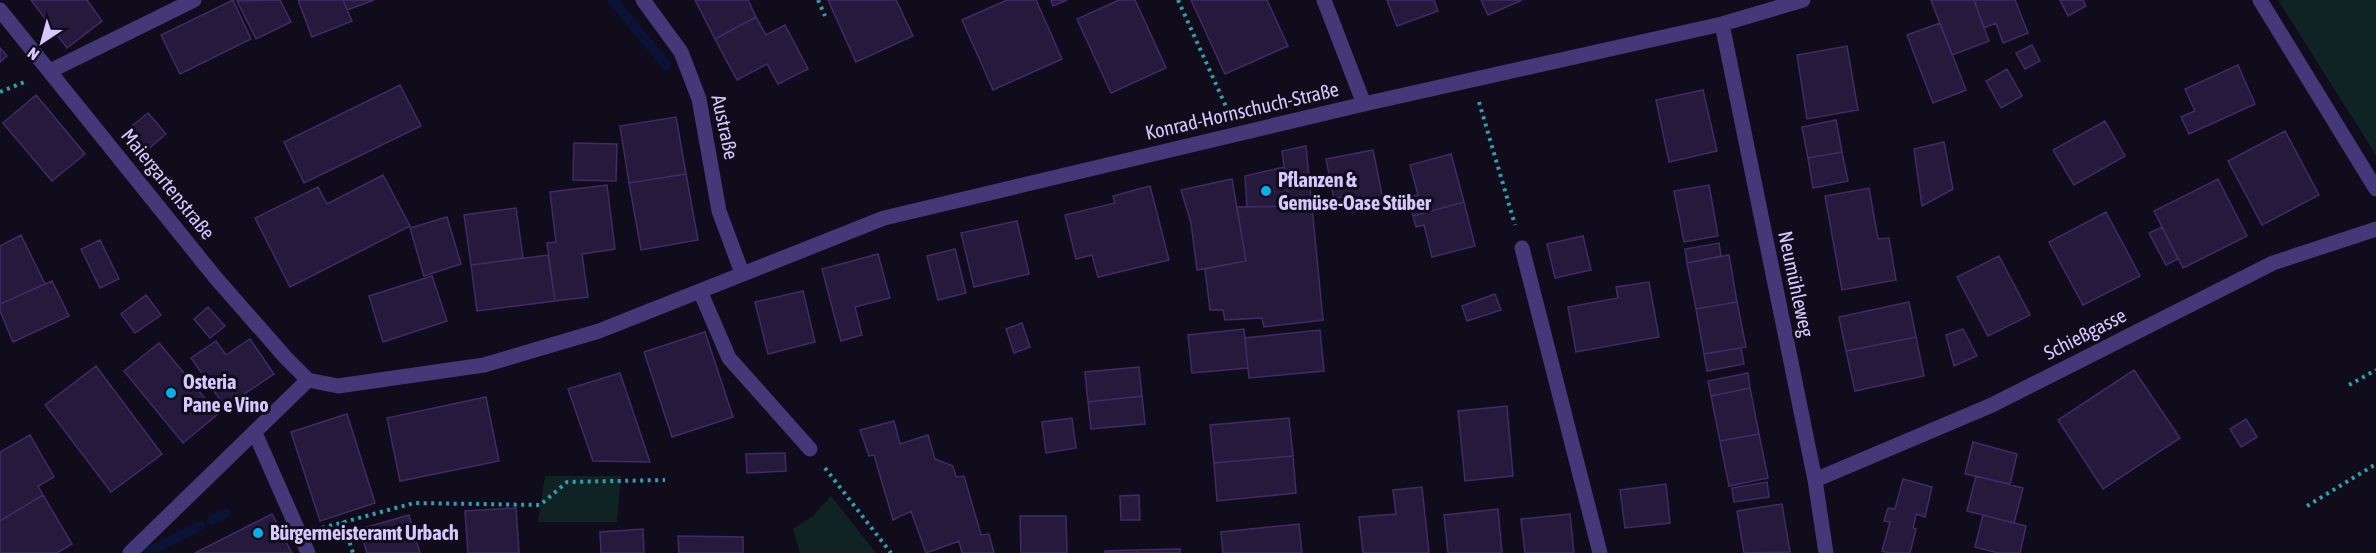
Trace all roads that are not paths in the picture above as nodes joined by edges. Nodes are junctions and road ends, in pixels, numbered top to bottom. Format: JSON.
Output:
{"nodes":[{"id":1,"x":194,"y":0,"type":"edge"},
{"id":2,"x":643,"y":0,"type":"edge"},
{"id":3,"x":1324,"y":0,"type":"edge"},
{"id":4,"x":1803,"y":0,"type":"edge"},
{"id":5,"x":2260,"y":0,"type":"edge"},
{"id":6,"x":0,"y":10,"type":"edge"},
{"id":7,"x":1722,"y":24,"type":"junction"},
{"id":8,"x":50,"y":71,"type":"junction"},
{"id":9,"x":1364,"y":104,"type":"junction"},
{"id":10,"x":2376,"y":189,"type":"edge"},
{"id":11,"x":2376,"y":229,"type":"edge"},
{"id":12,"x":1522,"y":248,"type":"road end"},
{"id":13,"x":742,"y":273,"type":"junction"},
{"id":14,"x":700,"y":291,"type":"junction"},
{"id":15,"x":308,"y":380,"type":"junction"},
{"id":16,"x":255,"y":433,"type":"junction"},
{"id":17,"x":810,"y":449,"type":"road end"},
{"id":18,"x":1815,"y":480,"type":"junction"},
{"id":19,"x":130,"y":553,"type":"edge"},
{"id":20,"x":308,"y":553,"type":"edge"},
{"id":21,"x":1600,"y":553,"type":"edge"},
{"id":22,"x":1826,"y":553,"type":"edge"}],
"edges":[{"from":1,"to":8,"type":"street"},
{"from":2,"to":13,"type":"street","name":"Austraße"},
{"from":3,"to":9,"type":"street"},
{"from":4,"to":7,"type":"street","name":"Konrad-Hornschuch-Straße"},
{"from":5,"to":10,"type":"street"},
{"from":6,"to":8,"type":"street","name":"Maiergartenstraße"},
{"from":7,"to":9,"type":"street","name":"Konrad-Hornschuch-Straße"},
{"from":7,"to":18,"type":"street","name":"Neumühleweg"},
{"from":8,"to":15,"type":"street","name":"Maiergartenstraße"},
{"from":9,"to":13,"type":"street","name":"Konrad-Hornschuch-Straße"},
{"from":11,"to":18,"type":"street","name":"Schießgasse"},
{"from":12,"to":21,"type":"street"},
{"from":13,"to":14,"type":"street","name":"Konrad-Hornschuch-Straße"},
{"from":14,"to":15,"type":"street","name":"Konrad-Hornschuch-Straße"},
{"from":14,"to":17,"type":"street"},
{"from":15,"to":16,"type":"street"},
{"from":16,"to":19,"type":"street"},
{"from":16,"to":20,"type":"street"},
{"from":18,"to":22,"type":"street","name":"Neumühleweg"}]}
